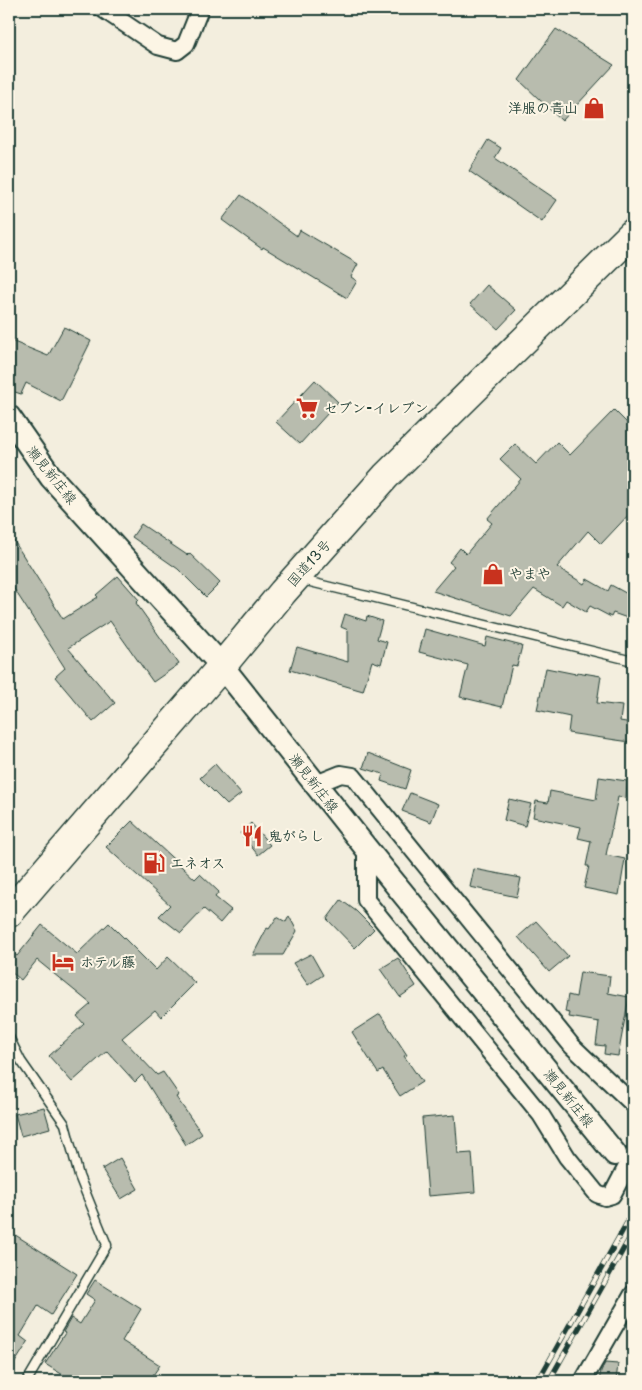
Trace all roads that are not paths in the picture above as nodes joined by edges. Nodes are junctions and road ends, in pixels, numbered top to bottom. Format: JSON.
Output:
{"nodes":[{"id":1,"x":103,"y":9,"type":"edge"},
{"id":2,"x":200,"y":9,"type":"edge"},
{"id":3,"x":633,"y":234,"type":"edge"},
{"id":4,"x":9,"y":418,"type":"edge"},
{"id":5,"x":295,"y":578,"type":"junction"},
{"id":6,"x":633,"y":661,"type":"edge"},
{"id":7,"x":222,"y":666,"type":"junction"},
{"id":8,"x":316,"y":784,"type":"junction"},
{"id":9,"x":366,"y":848,"type":"junction"},
{"id":10,"x":9,"y":914,"type":"edge"},
{"id":11,"x":9,"y":1037,"type":"edge"},
{"id":12,"x":633,"y":1104,"type":"edge"},
{"id":13,"x":624,"y":1154,"type":"edge"},
{"id":14,"x":633,"y":1294,"type":"edge"},
{"id":15,"x":27,"y":1381,"type":"edge"},
{"id":16,"x":583,"y":1381,"type":"edge"}],
"edges":[{"from":1,"to":2,"type":"street"},
{"from":3,"to":5,"type":"highway","name":"国道13号"},
{"from":4,"to":7,"type":"main road","name":"瀬見新庄線"},
{"from":5,"to":6,"type":"lane"},
{"from":5,"to":7,"type":"highway","name":"国道13号"},
{"from":7,"to":8,"type":"main road","name":"瀬見新庄線"},
{"from":7,"to":10,"type":"highway","name":"国道13号"},
{"from":8,"to":9,"type":"main road","name":"瀬見新庄線"},
{"from":8,"to":12,"type":"street"},
{"from":9,"to":13,"type":"main road","name":"瀬見新庄線"},
{"from":9,"to":13,"type":"street"},
{"from":11,"to":15,"type":"lane"},
{"from":14,"to":16,"type":"street"}]}
